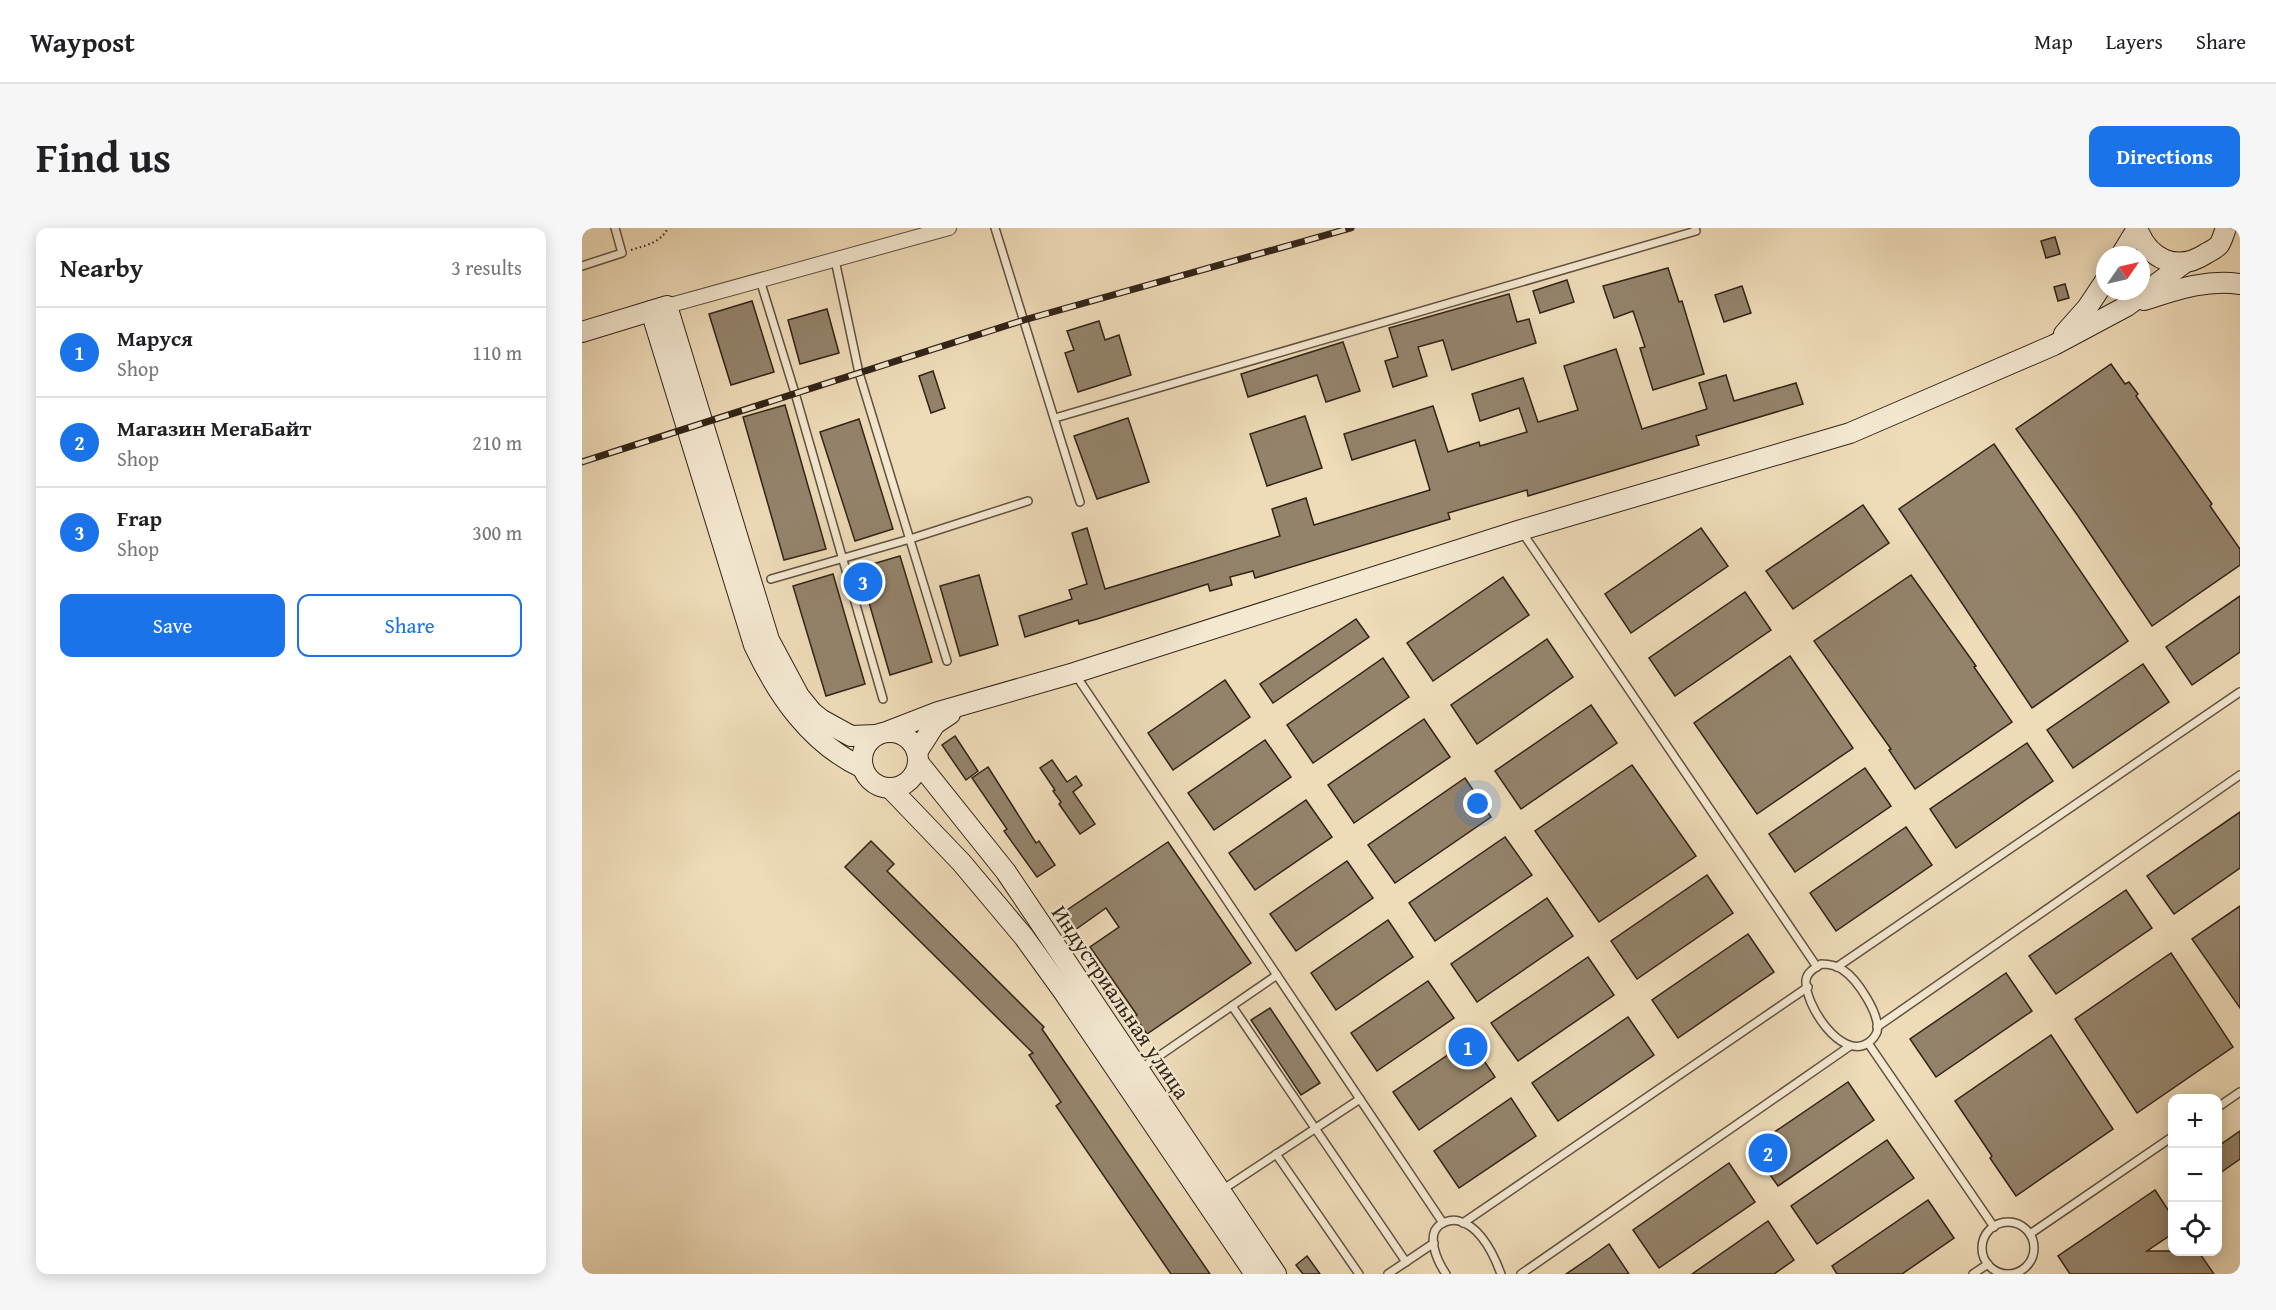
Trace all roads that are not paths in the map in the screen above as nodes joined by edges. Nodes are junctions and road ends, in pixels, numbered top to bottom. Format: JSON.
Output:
{"nodes":[{"id":1,"x":615,"y":228,"type":"edge"},
{"id":2,"x":949,"y":228,"type":"edge"},
{"id":3,"x":995,"y":228,"type":"edge"},
{"id":4,"x":1695,"y":228,"type":"edge"},
{"id":5,"x":2132,"y":228,"type":"edge"},
{"id":6,"x":2226,"y":228,"type":"edge"},
{"id":7,"x":2120,"y":246,"type":"edge"},
{"id":8,"x":2125,"y":246,"type":"edge"},
{"id":9,"x":835,"y":260,"type":"junction"},
{"id":10,"x":2189,"y":263,"type":"junction"},
{"id":11,"x":582,"y":266,"type":"edge"},
{"id":12,"x":760,"y":280,"type":"junction"},
{"id":13,"x":2240,"y":282,"type":"edge"},
{"id":14,"x":2096,"y":294,"type":"edge"},
{"id":15,"x":2127,"y":306,"type":"junction"},
{"id":16,"x":659,"y":308,"type":"junction"},
{"id":17,"x":582,"y":332,"type":"edge"},
{"id":18,"x":2054,"y":345,"type":"junction"},
{"id":19,"x":1055,"y":418,"type":"junction"},
{"id":20,"x":1028,"y":501,"type":"dead end"},
{"id":21,"x":1080,"y":502,"type":"dead end"},
{"id":22,"x":1521,"y":530,"type":"junction"},
{"id":23,"x":909,"y":539,"type":"junction"},
{"id":24,"x":842,"y":558,"type":"junction"},
{"id":25,"x":771,"y":579,"type":"dead end"},
{"id":26,"x":761,"y":643,"type":"junction"},
{"id":27,"x":947,"y":661,"type":"dead end"},
{"id":28,"x":1074,"y":673,"type":"junction"},
{"id":29,"x":2240,"y":692,"type":"edge"},
{"id":30,"x":883,"y":699,"type":"dead end"},
{"id":31,"x":966,"y":705,"type":"junction"},
{"id":32,"x":883,"y":733,"type":"junction"},
{"id":33,"x":918,"y":757,"type":"junction"},
{"id":34,"x":863,"y":768,"type":"junction"},
{"id":35,"x":2240,"y":775,"type":"edge"},
{"id":36,"x":890,"y":788,"type":"junction"},
{"id":37,"x":1817,"y":966,"type":"junction"},
{"id":38,"x":1837,"y":967,"type":"junction"},
{"id":39,"x":1277,"y":975,"type":"junction"},
{"id":40,"x":1808,"y":987,"type":"junction"},
{"id":41,"x":1232,"y":1006,"type":"junction"},
{"id":42,"x":1877,"y":1027,"type":"junction"},
{"id":43,"x":1868,"y":1043,"type":"junction"},
{"id":44,"x":1850,"y":1046,"type":"junction"},
{"id":45,"x":1131,"y":1075,"type":"junction"},
{"id":46,"x":2240,"y":1092,"type":"edge"},
{"id":47,"x":1360,"y":1099,"type":"junction"},
{"id":48,"x":2222,"y":1104,"type":"edge"},
{"id":49,"x":1315,"y":1129,"type":"junction"},
{"id":50,"x":2168,"y":1140,"type":"edge"},
{"id":51,"x":1276,"y":1154,"type":"junction"},
{"id":52,"x":1220,"y":1191,"type":"junction"},
{"id":53,"x":1443,"y":1223,"type":"junction"},
{"id":54,"x":1463,"y":1223,"type":"junction"},
{"id":55,"x":1994,"y":1227,"type":"junction"},
{"id":56,"x":2030,"y":1234,"type":"junction"},
{"id":57,"x":1434,"y":1243,"type":"junction"},
{"id":58,"x":1406,"y":1262,"type":"junction"},
{"id":59,"x":1988,"y":1264,"type":"junction"},
{"id":60,"x":2025,"y":1272,"type":"edge"},
{"id":61,"x":1255,"y":1274,"type":"edge"},
{"id":62,"x":1276,"y":1274,"type":"edge"},
{"id":63,"x":1359,"y":1274,"type":"edge"},
{"id":64,"x":1388,"y":1274,"type":"edge"},
{"id":65,"x":1446,"y":1274,"type":"edge"},
{"id":66,"x":1501,"y":1274,"type":"edge"},
{"id":67,"x":1521,"y":1274,"type":"edge"},
{"id":68,"x":1973,"y":1274,"type":"edge"}],
"edges":[{"from":1,"to":11,"type":"lane"},
{"from":2,"to":9,"type":"street"},
{"from":3,"to":19,"type":"lane"},
{"from":4,"to":19,"type":"lane"},
{"from":5,"to":7,"type":"street"},
{"from":5,"to":8,"type":"street"},
{"from":5,"to":10,"type":"street"},
{"from":6,"to":10,"type":"street"},
{"from":9,"to":12,"type":"street"},
{"from":9,"to":23,"type":"lane"},
{"from":10,"to":13,"type":"street"},
{"from":10,"to":15,"type":"street"},
{"from":12,"to":16,"type":"street"},
{"from":12,"to":24,"type":"lane"},
{"from":13,"to":15,"type":"street"},
{"from":14,"to":18,"type":"street"},
{"from":15,"to":18,"type":"street"},
{"from":16,"to":17,"type":"street"},
{"from":16,"to":26,"type":"street"},
{"from":18,"to":22,"type":"street"},
{"from":19,"to":21,"type":"lane"},
{"from":20,"to":23,"type":"lane"},
{"from":22,"to":28,"type":"street"},
{"from":22,"to":37,"type":"lane"},
{"from":23,"to":24,"type":"lane"},
{"from":23,"to":27,"type":"lane"},
{"from":24,"to":25,"type":"lane"},
{"from":24,"to":30,"type":"lane"},
{"from":26,"to":32,"type":"street"},
{"from":26,"to":34,"type":"street"},
{"from":28,"to":31,"type":"street"},
{"from":28,"to":39,"type":"lane"},
{"from":29,"to":38,"type":"lane"},
{"from":31,"to":32,"type":"street"},
{"from":31,"to":33,"type":"street"},
{"from":32,"to":33,"type":"street"},
{"from":32,"to":34,"type":"street"},
{"from":33,"to":36,"type":"street"},
{"from":33,"to":45,"type":"street","name":"Индустриальная улица"},
{"from":34,"to":36,"type":"street"},
{"from":35,"to":42,"type":"lane"},
{"from":36,"to":45,"type":"street","name":"Индустриальная улица"},
{"from":37,"to":38,"type":"lane"},
{"from":37,"to":40,"type":"lane"},
{"from":38,"to":42,"type":"lane"},
{"from":39,"to":41,"type":"lane"},
{"from":39,"to":47,"type":"lane"},
{"from":40,"to":44,"type":"lane"},
{"from":40,"to":54,"type":"lane"},
{"from":41,"to":45,"type":"lane"},
{"from":41,"to":49,"type":"lane"},
{"from":42,"to":43,"type":"lane"},
{"from":43,"to":44,"type":"lane"},
{"from":43,"to":55,"type":"lane"},
{"from":44,"to":67,"type":"lane"},
{"from":45,"to":52,"type":"street","name":"Индустриальная улица"},
{"from":45,"to":61,"type":"street","name":"Индустриальная улица"},
{"from":46,"to":48,"type":"lane"},
{"from":47,"to":49,"type":"lane"},
{"from":47,"to":53,"type":"lane"},
{"from":49,"to":51,"type":"lane"},
{"from":49,"to":58,"type":"lane"},
{"from":50,"to":56,"type":"lane"},
{"from":51,"to":52,"type":"lane"},
{"from":51,"to":63,"type":"lane"},
{"from":52,"to":62,"type":"street","name":"Индустриальная улица"},
{"from":53,"to":54,"type":"lane"},
{"from":53,"to":57,"type":"lane"},
{"from":54,"to":66,"type":"lane"},
{"from":55,"to":56,"type":"lane"},
{"from":55,"to":59,"type":"lane"},
{"from":56,"to":60,"type":"lane"},
{"from":57,"to":58,"type":"lane"},
{"from":57,"to":65,"type":"lane"},
{"from":58,"to":64,"type":"lane"},
{"from":59,"to":60,"type":"lane"},
{"from":59,"to":68,"type":"lane"}]}
